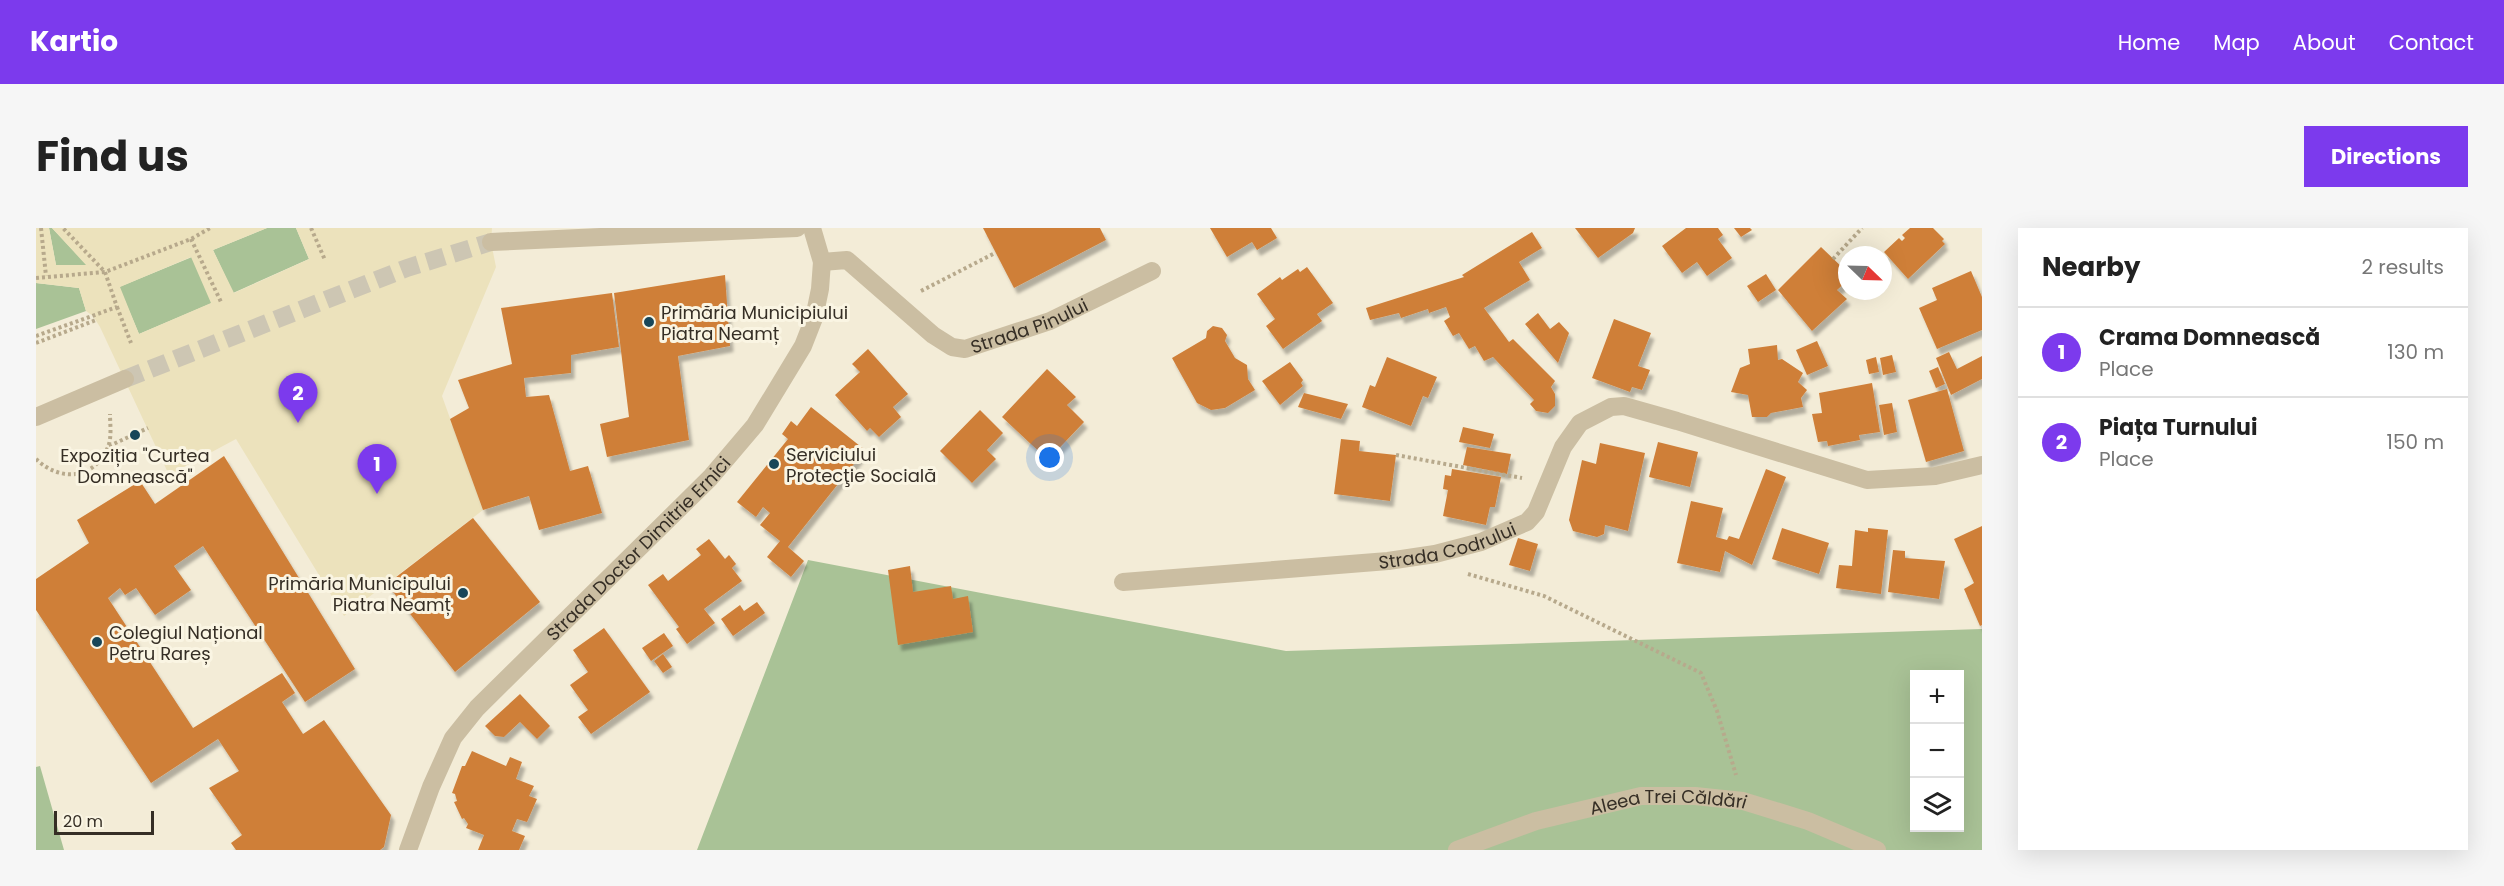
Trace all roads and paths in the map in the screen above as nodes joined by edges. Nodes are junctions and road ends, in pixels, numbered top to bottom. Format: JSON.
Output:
{"nodes":[{"id":1,"x":41,"y":228,"type":"edge"},
{"id":2,"x":63,"y":228,"type":"edge"},
{"id":3,"x":216,"y":228,"type":"edge"},
{"id":4,"x":311,"y":228,"type":"edge"},
{"id":5,"x":790,"y":228,"type":"edge"},
{"id":6,"x":797,"y":228,"type":"edge"},
{"id":7,"x":812,"y":228,"type":"edge"},
{"id":8,"x":1862,"y":228,"type":"edge"},
{"id":9,"x":209,"y":229,"type":"edge"},
{"id":10,"x":191,"y":238,"type":"junction"},
{"id":11,"x":491,"y":242,"type":"tunnel mouth"},
{"id":12,"x":995,"y":253,"type":"dead end"},
{"id":13,"x":1833,"y":259,"type":"dead end"},
{"id":14,"x":325,"y":260,"type":"dead end"},
{"id":15,"x":822,"y":262,"type":"junction"},
{"id":16,"x":1152,"y":271,"type":"dead end"},
{"id":17,"x":105,"y":272,"type":"junction"},
{"id":18,"x":46,"y":276,"type":"junction"},
{"id":19,"x":36,"y":278,"type":"edge"},
{"id":20,"x":897,"y":303,"type":"junction"},
{"id":21,"x":222,"y":304,"type":"dead end"},
{"id":22,"x":117,"y":307,"type":"junction"},
{"id":23,"x":96,"y":320,"type":"dead end"},
{"id":24,"x":36,"y":336,"type":"edge"},
{"id":25,"x":36,"y":343,"type":"edge"},
{"id":26,"x":131,"y":343,"type":"dead end"},
{"id":27,"x":125,"y":379,"type":"tunnel mouth"},
{"id":28,"x":110,"y":410,"type":"dead end"},
{"id":29,"x":36,"y":417,"type":"edge"},
{"id":30,"x":148,"y":428,"type":"dead end"},
{"id":31,"x":109,"y":446,"type":"junction"},
{"id":32,"x":1396,"y":455,"type":"dead end"},
{"id":33,"x":36,"y":459,"type":"edge"},
{"id":34,"x":1982,"y":465,"type":"edge"},
{"id":35,"x":1547,"y":482,"type":"junction"},
{"id":36,"x":1457,"y":572,"type":"dead end"},
{"id":37,"x":1123,"y":582,"type":"dead end"},
{"id":38,"x":1743,"y":801,"type":"junction"},
{"id":39,"x":408,"y":850,"type":"edge"},
{"id":40,"x":1457,"y":850,"type":"edge"},
{"id":41,"x":1877,"y":850,"type":"edge"}],
"edges":[{"from":1,"to":18,"type":"path"},
{"from":2,"to":17,"type":"path"},
{"from":3,"to":9,"type":"path"},
{"from":4,"to":14,"type":"path"},
{"from":5,"to":6,"type":"street"},
{"from":5,"to":11,"type":"street"},
{"from":7,"to":15,"type":"street","name":"Strada Doctor Dimitrie Ernici"},
{"from":8,"to":13,"type":"path"},
{"from":9,"to":10,"type":"path"},
{"from":10,"to":17,"type":"path"},
{"from":10,"to":21,"type":"path"},
{"from":12,"to":20,"type":"path"},
{"from":15,"to":20,"type":"street","name":"Strada Pinului"},
{"from":15,"to":39,"type":"street","name":"Strada Doctor Dimitrie Ernici"},
{"from":16,"to":20,"type":"street","name":"Strada Pinului"},
{"from":17,"to":18,"type":"path"},
{"from":17,"to":22,"type":"path"},
{"from":18,"to":19,"type":"path"},
{"from":22,"to":24,"type":"path"},
{"from":22,"to":26,"type":"path"},
{"from":23,"to":25,"type":"path"},
{"from":27,"to":29,"type":"street"},
{"from":28,"to":31,"type":"path"},
{"from":30,"to":31,"type":"path"},
{"from":31,"to":33,"type":"path"},
{"from":32,"to":35,"type":"path"},
{"from":34,"to":35,"type":"street","name":"Strada Codrului"},
{"from":35,"to":37,"type":"street","name":"Strada Codrului"},
{"from":36,"to":38,"type":"path"},
{"from":38,"to":40,"type":"street","name":"Aleea Trei Căldări"},
{"from":38,"to":41,"type":"street","name":"Aleea Trei Căldări"}]}
